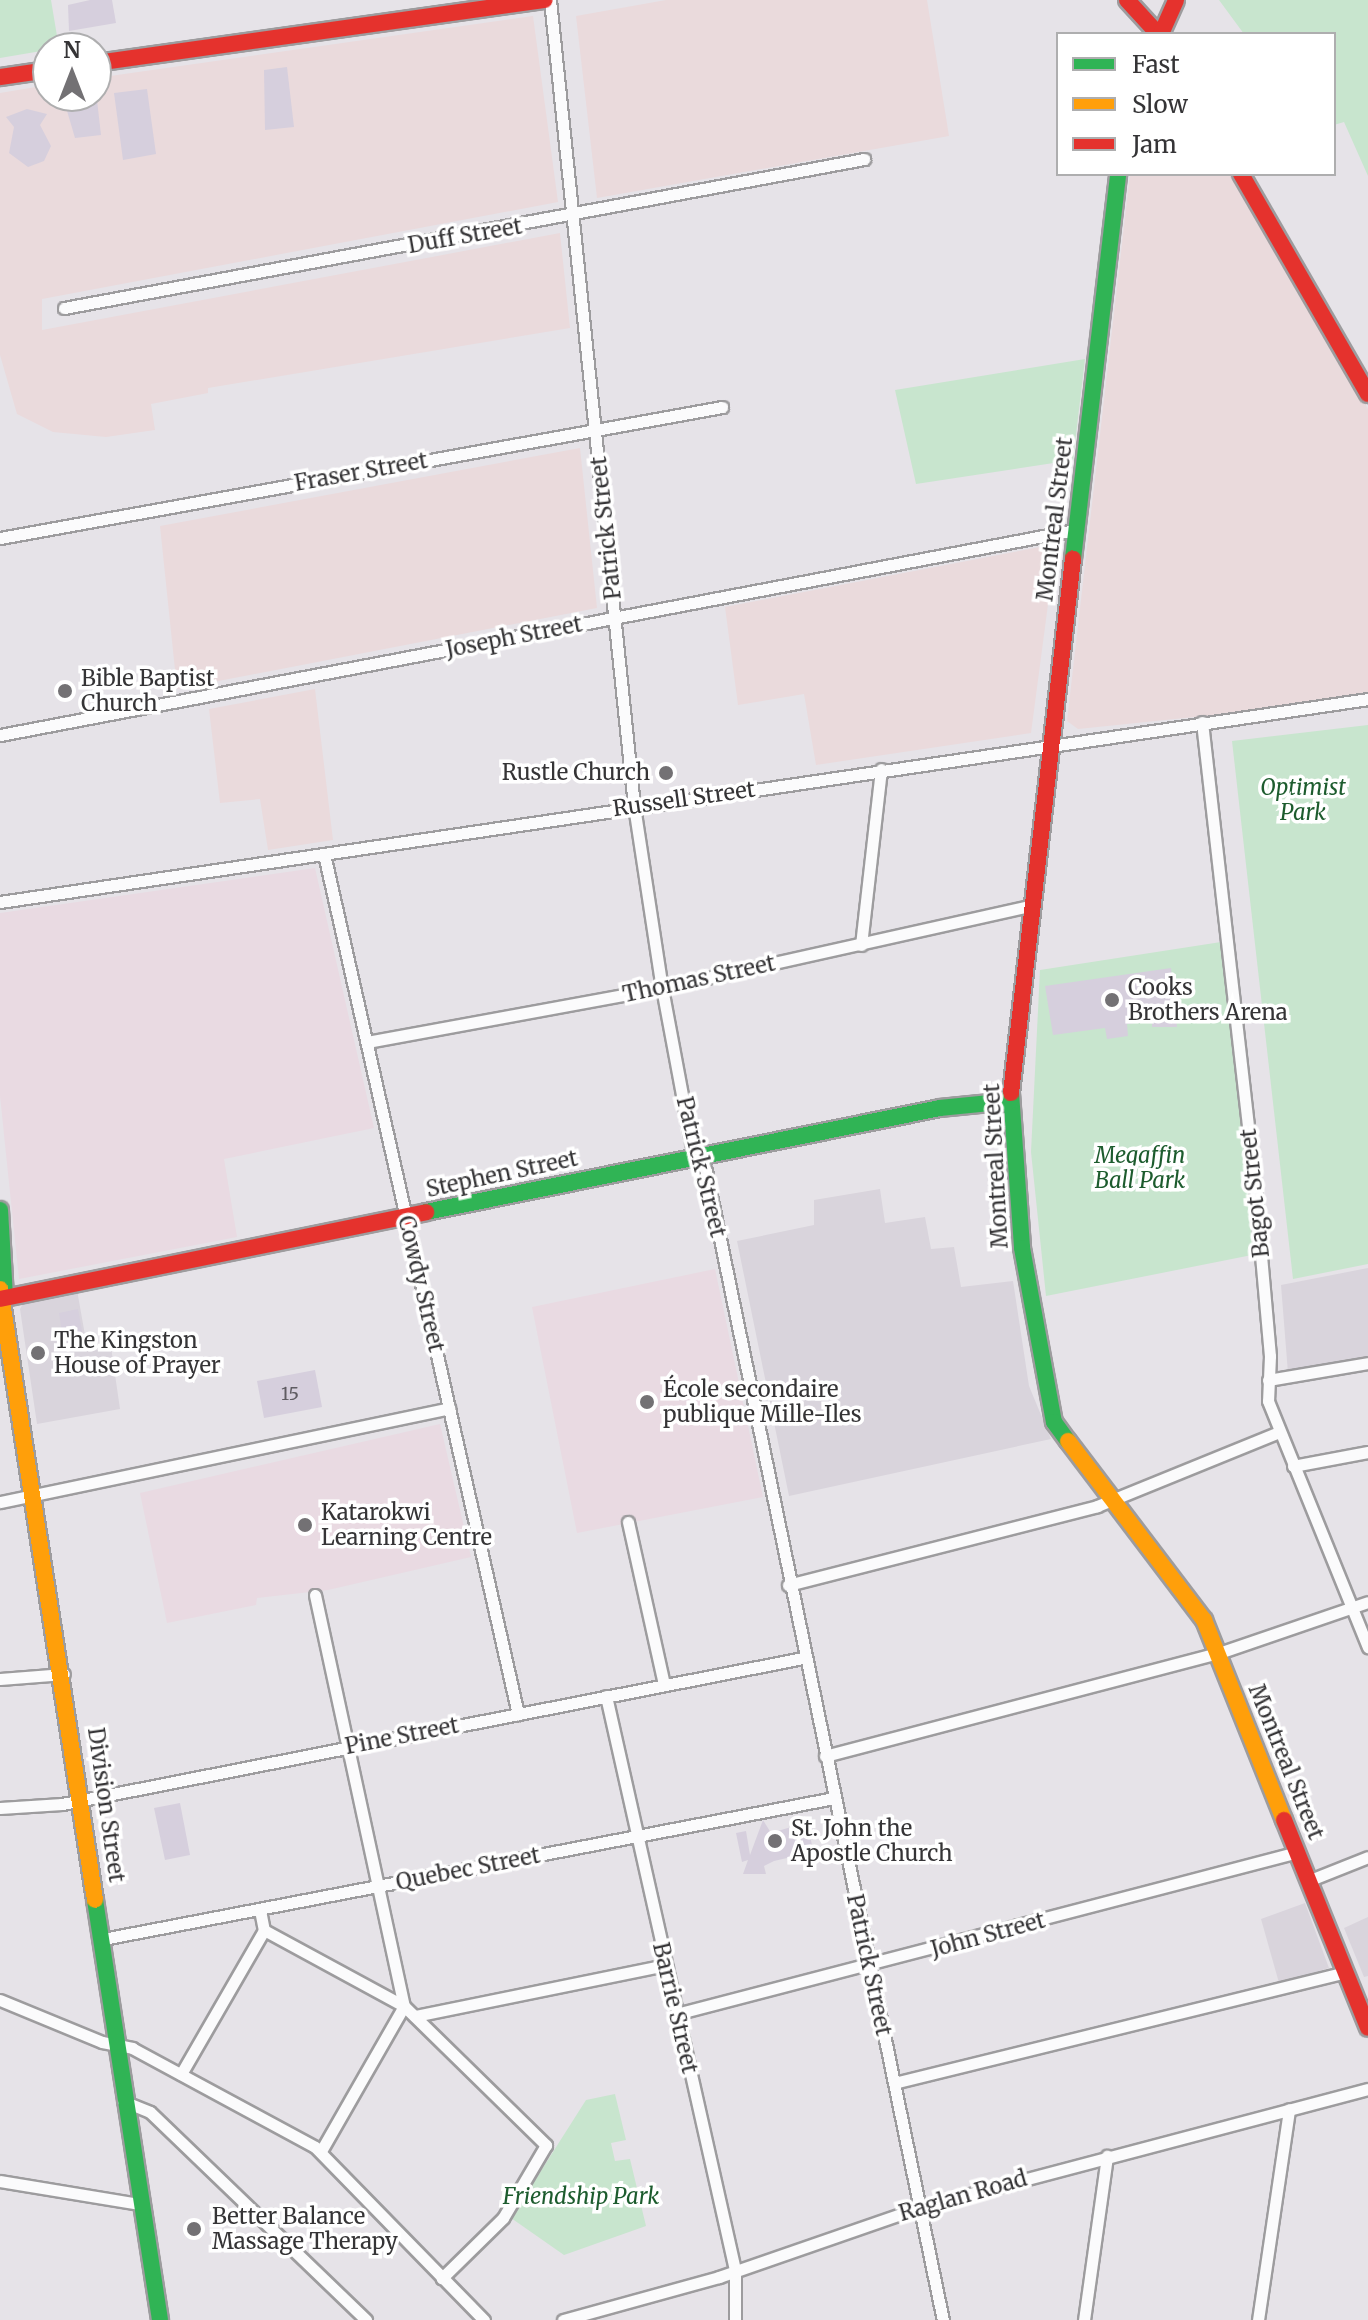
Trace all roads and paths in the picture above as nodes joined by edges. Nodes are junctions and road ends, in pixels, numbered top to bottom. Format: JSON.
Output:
{"nodes":[{"id":1,"x":548,"y":0,"type":"edge"},
{"id":2,"x":1127,"y":0,"type":"edge"},
{"id":3,"x":1176,"y":0,"type":"edge"},
{"id":4,"x":1158,"y":32,"type":"edge"},
{"id":5,"x":1161,"y":32,"type":"edge"},
{"id":6,"x":112,"y":61,"type":"edge"},
{"id":7,"x":32,"y":72,"type":"edge"},
{"id":8,"x":0,"y":77,"type":"edge"},
{"id":9,"x":864,"y":159,"type":"dead end"},
{"id":10,"x":1118,"y":176,"type":"edge"},
{"id":11,"x":1242,"y":176,"type":"edge"},
{"id":12,"x":574,"y":216,"type":"junction"},
{"id":13,"x":64,"y":308,"type":"dead end"},
{"id":14,"x":1368,"y":394,"type":"edge"},
{"id":15,"x":722,"y":407,"type":"dead end"},
{"id":16,"x":596,"y":429,"type":"junction"},
{"id":17,"x":1075,"y":530,"type":"junction"},
{"id":18,"x":0,"y":538,"type":"edge"},
{"id":19,"x":615,"y":617,"type":"junction"},
{"id":20,"x":1368,"y":699,"type":"edge"},
{"id":21,"x":1202,"y":722,"type":"junction"},
{"id":22,"x":0,"y":735,"type":"edge"},
{"id":23,"x":1050,"y":743,"type":"junction"},
{"id":24,"x":881,"y":769,"type":"junction"},
{"id":25,"x":634,"y":806,"type":"junction"},
{"id":26,"x":324,"y":854,"type":"junction"},
{"id":27,"x":0,"y":902,"type":"edge"},
{"id":28,"x":1029,"y":906,"type":"junction"},
{"id":29,"x":861,"y":945,"type":"junction"},
{"id":30,"x":662,"y":988,"type":"junction"},
{"id":31,"x":367,"y":1042,"type":"junction"},
{"id":32,"x":1010,"y":1101,"type":"junction"},
{"id":33,"x":698,"y":1157,"type":"junction"},
{"id":34,"x":0,"y":1210,"type":"edge"},
{"id":35,"x":406,"y":1216,"type":"junction"},
{"id":36,"x":2,"y":1295,"type":"edge"},
{"id":37,"x":6,"y":1341,"type":"edge"},
{"id":38,"x":1368,"y":1363,"type":"edge"},
{"id":39,"x":1268,"y":1380,"type":"junction"},
{"id":40,"x":449,"y":1408,"type":"junction"},
{"id":41,"x":1279,"y":1432,"type":"junction"},
{"id":42,"x":1368,"y":1452,"type":"edge"},
{"id":43,"x":1293,"y":1466,"type":"junction"},
{"id":44,"x":36,"y":1498,"type":"junction"},
{"id":45,"x":1111,"y":1500,"type":"junction"},
{"id":46,"x":0,"y":1502,"type":"edge"},
{"id":47,"x":628,"y":1522,"type":"dead end"},
{"id":48,"x":788,"y":1585,"type":"junction"},
{"id":49,"x":315,"y":1595,"type":"dead end"},
{"id":50,"x":1368,"y":1602,"type":"edge"},
{"id":51,"x":1352,"y":1607,"type":"junction"},
{"id":52,"x":1368,"y":1647,"type":"edge"},
{"id":53,"x":1219,"y":1653,"type":"junction"},
{"id":54,"x":803,"y":1658,"type":"junction"},
{"id":55,"x":64,"y":1674,"type":"junction"},
{"id":56,"x":0,"y":1679,"type":"edge"},
{"id":57,"x":664,"y":1685,"type":"junction"},
{"id":58,"x":606,"y":1696,"type":"junction"},
{"id":59,"x":518,"y":1714,"type":"junction"},
{"id":60,"x":348,"y":1747,"type":"junction"},
{"id":61,"x":825,"y":1756,"type":"junction"},
{"id":62,"x":834,"y":1798,"type":"junction"},
{"id":63,"x":84,"y":1799,"type":"junction"},
{"id":64,"x":0,"y":1808,"type":"edge"},
{"id":65,"x":637,"y":1836,"type":"junction"},
{"id":66,"x":1298,"y":1852,"type":"junction"},
{"id":67,"x":1368,"y":1857,"type":"edge"},
{"id":68,"x":1310,"y":1880,"type":"junction"},
{"id":69,"x":378,"y":1886,"type":"junction"},
{"id":70,"x":260,"y":1910,"type":"junction"},
{"id":71,"x":264,"y":1930,"type":"junction"},
{"id":72,"x":103,"y":1939,"type":"junction"},
{"id":73,"x":666,"y":1965,"type":"junction"},
{"id":74,"x":869,"y":1966,"type":"junction"},
{"id":75,"x":1346,"y":1972,"type":"junction"},
{"id":76,"x":0,"y":2000,"type":"edge"},
{"id":77,"x":404,"y":2006,"type":"junction"},
{"id":78,"x":676,"y":2014,"type":"junction"},
{"id":79,"x":415,"y":2016,"type":"junction"},
{"id":80,"x":1368,"y":2028,"type":"edge"},
{"id":81,"x":117,"y":2045,"type":"junction"},
{"id":82,"x":181,"y":2074,"type":"junction"},
{"id":83,"x":894,"y":2083,"type":"junction"},
{"id":84,"x":1368,"y":2089,"type":"edge"},
{"id":85,"x":123,"y":2101,"type":"junction"},
{"id":86,"x":1289,"y":2109,"type":"junction"},
{"id":87,"x":321,"y":2151,"type":"junction"},
{"id":88,"x":1107,"y":2156,"type":"junction"},
{"id":89,"x":0,"y":2181,"type":"edge"},
{"id":90,"x":139,"y":2204,"type":"junction"},
{"id":91,"x":921,"y":2207,"type":"junction"},
{"id":92,"x":735,"y":2270,"type":"junction"},
{"id":93,"x":442,"y":2278,"type":"junction"},
{"id":94,"x":160,"y":2320,"type":"edge"},
{"id":95,"x":366,"y":2320,"type":"edge"},
{"id":96,"x":484,"y":2320,"type":"edge"},
{"id":97,"x":563,"y":2320,"type":"edge"},
{"id":98,"x":735,"y":2320,"type":"edge"},
{"id":99,"x":943,"y":2320,"type":"edge"},
{"id":100,"x":1084,"y":2320,"type":"edge"},
{"id":101,"x":1258,"y":2320,"type":"edge"}],
"edges":[{"from":1,"to":6,"type":"main road"},
{"from":1,"to":12,"type":"street","name":"Patrick Street"},
{"from":2,"to":4,"type":"main road"},
{"from":3,"to":5,"type":"main road"},
{"from":7,"to":8,"type":"main road"},
{"from":9,"to":12,"type":"street","name":"Duff Street"},
{"from":10,"to":17,"type":"main road","name":"Montreal Street"},
{"from":11,"to":14,"type":"main road"},
{"from":12,"to":13,"type":"street","name":"Duff Street"},
{"from":12,"to":16,"type":"street","name":"Patrick Street"},
{"from":15,"to":16,"type":"street","name":"Fraser Street"},
{"from":16,"to":18,"type":"street","name":"Fraser Street"},
{"from":16,"to":19,"type":"street","name":"Patrick Street"},
{"from":17,"to":19,"type":"street","name":"Joseph Street"},
{"from":17,"to":23,"type":"main road","name":"Montreal Street"},
{"from":19,"to":22,"type":"street","name":"Joseph Street"},
{"from":19,"to":25,"type":"street","name":"Patrick Street"},
{"from":20,"to":21,"type":"street","name":"Russell Street"},
{"from":21,"to":23,"type":"street","name":"Russell Street"},
{"from":21,"to":39,"type":"street","name":"Bagot Street"},
{"from":23,"to":24,"type":"street","name":"Russell Street"},
{"from":23,"to":28,"type":"main road","name":"Montreal Street"},
{"from":24,"to":25,"type":"street","name":"Russell Street"},
{"from":24,"to":29,"type":"street"},
{"from":25,"to":26,"type":"street","name":"Russell Street"},
{"from":25,"to":30,"type":"street","name":"Patrick Street"},
{"from":26,"to":27,"type":"street","name":"Russell Street"},
{"from":26,"to":31,"type":"street","name":"Cowdy Street"},
{"from":28,"to":29,"type":"street","name":"Thomas Street"},
{"from":28,"to":32,"type":"main road","name":"Montreal Street"},
{"from":29,"to":30,"type":"street","name":"Thomas Street"},
{"from":30,"to":31,"type":"street","name":"Thomas Street"},
{"from":30,"to":33,"type":"street","name":"Patrick Street"},
{"from":31,"to":35,"type":"street","name":"Cowdy Street"},
{"from":32,"to":33,"type":"main road","name":"Stephen Street"},
{"from":32,"to":45,"type":"main road","name":"Montreal Street"},
{"from":33,"to":35,"type":"main road","name":"Stephen Street"},
{"from":33,"to":48,"type":"street","name":"Patrick Street"},
{"from":34,"to":36,"type":"main road","name":"Division Street"},
{"from":35,"to":36,"type":"main road","name":"Stephen Street"},
{"from":35,"to":40,"type":"street","name":"Cowdy Street"},
{"from":36,"to":37,"type":"main road","name":"Division Street"},
{"from":37,"to":44,"type":"main road","name":"Division Street"},
{"from":38,"to":39,"type":"street"},
{"from":39,"to":41,"type":"street","name":"Bagot Street"},
{"from":40,"to":44,"type":"street"},
{"from":40,"to":59,"type":"street","name":"Cowdy Street"},
{"from":41,"to":43,"type":"street","name":"Bagot Street"},
{"from":41,"to":45,"type":"street"},
{"from":42,"to":43,"type":"street"},
{"from":43,"to":51,"type":"street","name":"Bagot Street"},
{"from":44,"to":46,"type":"street"},
{"from":44,"to":55,"type":"main road","name":"Division Street"},
{"from":45,"to":48,"type":"street"},
{"from":45,"to":53,"type":"main road","name":"Montreal Street"},
{"from":47,"to":57,"type":"street"},
{"from":48,"to":54,"type":"street","name":"Patrick Street"},
{"from":49,"to":60,"type":"street"},
{"from":50,"to":51,"type":"street"},
{"from":51,"to":52,"type":"street","name":"Bagot Street"},
{"from":51,"to":53,"type":"street"},
{"from":53,"to":61,"type":"street"},
{"from":53,"to":66,"type":"main road","name":"Montreal Street"},
{"from":54,"to":57,"type":"street","name":"Pine Street"},
{"from":54,"to":61,"type":"street","name":"Patrick Street"},
{"from":55,"to":56,"type":"street"},
{"from":55,"to":63,"type":"main road","name":"Division Street"},
{"from":57,"to":58,"type":"street","name":"Pine Street"},
{"from":58,"to":59,"type":"street","name":"Pine Street"},
{"from":58,"to":65,"type":"street","name":"Barrie Street"},
{"from":59,"to":60,"type":"street","name":"Pine Street"},
{"from":60,"to":63,"type":"street","name":"Pine Street"},
{"from":60,"to":69,"type":"street"},
{"from":61,"to":62,"type":"street","name":"Patrick Street"},
{"from":62,"to":65,"type":"street","name":"Quebec Street"},
{"from":62,"to":74,"type":"street","name":"Patrick Street"},
{"from":63,"to":64,"type":"street","name":"Pine Street"},
{"from":63,"to":72,"type":"main road","name":"Division Street"},
{"from":65,"to":69,"type":"street","name":"Quebec Street"},
{"from":65,"to":73,"type":"street","name":"Barrie Street"},
{"from":66,"to":68,"type":"main road","name":"Montreal Street"},
{"from":66,"to":74,"type":"street","name":"John Street"},
{"from":67,"to":68,"type":"street"},
{"from":68,"to":75,"type":"main road","name":"Montreal Street"},
{"from":69,"to":70,"type":"street","name":"Quebec Street"},
{"from":69,"to":77,"type":"street"},
{"from":70,"to":71,"type":"street"},
{"from":70,"to":72,"type":"street","name":"Quebec Street"},
{"from":71,"to":77,"type":"street"},
{"from":71,"to":82,"type":"street"},
{"from":72,"to":81,"type":"main road","name":"Division Street"},
{"from":73,"to":78,"type":"street","name":"Barrie Street"},
{"from":73,"to":79,"type":"street"},
{"from":74,"to":78,"type":"street","name":"John Street"},
{"from":74,"to":83,"type":"street","name":"Patrick Street"},
{"from":75,"to":80,"type":"main road","name":"Montreal Street"},
{"from":75,"to":83,"type":"street"},
{"from":76,"to":81,"type":"street"},
{"from":77,"to":79,"type":"street"},
{"from":77,"to":87,"type":"street"},
{"from":78,"to":92,"type":"street","name":"Barrie Street"},
{"from":79,"to":93,"type":"street"},
{"from":81,"to":82,"type":"street"},
{"from":81,"to":85,"type":"main road","name":"Division Street"},
{"from":82,"to":87,"type":"street"},
{"from":83,"to":91,"type":"street","name":"Patrick Street"},
{"from":84,"to":86,"type":"street","name":"Raglan Road"},
{"from":85,"to":90,"type":"main road","name":"Division Street"},
{"from":85,"to":95,"type":"street"},
{"from":86,"to":88,"type":"street","name":"Raglan Road"},
{"from":86,"to":101,"type":"street"},
{"from":87,"to":93,"type":"street"},
{"from":88,"to":91,"type":"street","name":"Raglan Road"},
{"from":88,"to":100,"type":"street"},
{"from":89,"to":90,"type":"street"},
{"from":90,"to":94,"type":"main road","name":"Division Street"},
{"from":91,"to":92,"type":"street","name":"Raglan Road"},
{"from":91,"to":99,"type":"street","name":"Patrick Street"},
{"from":92,"to":97,"type":"street","name":"Raglan Road"},
{"from":92,"to":98,"type":"street","name":"Barrie Street"},
{"from":93,"to":96,"type":"street"}]}
